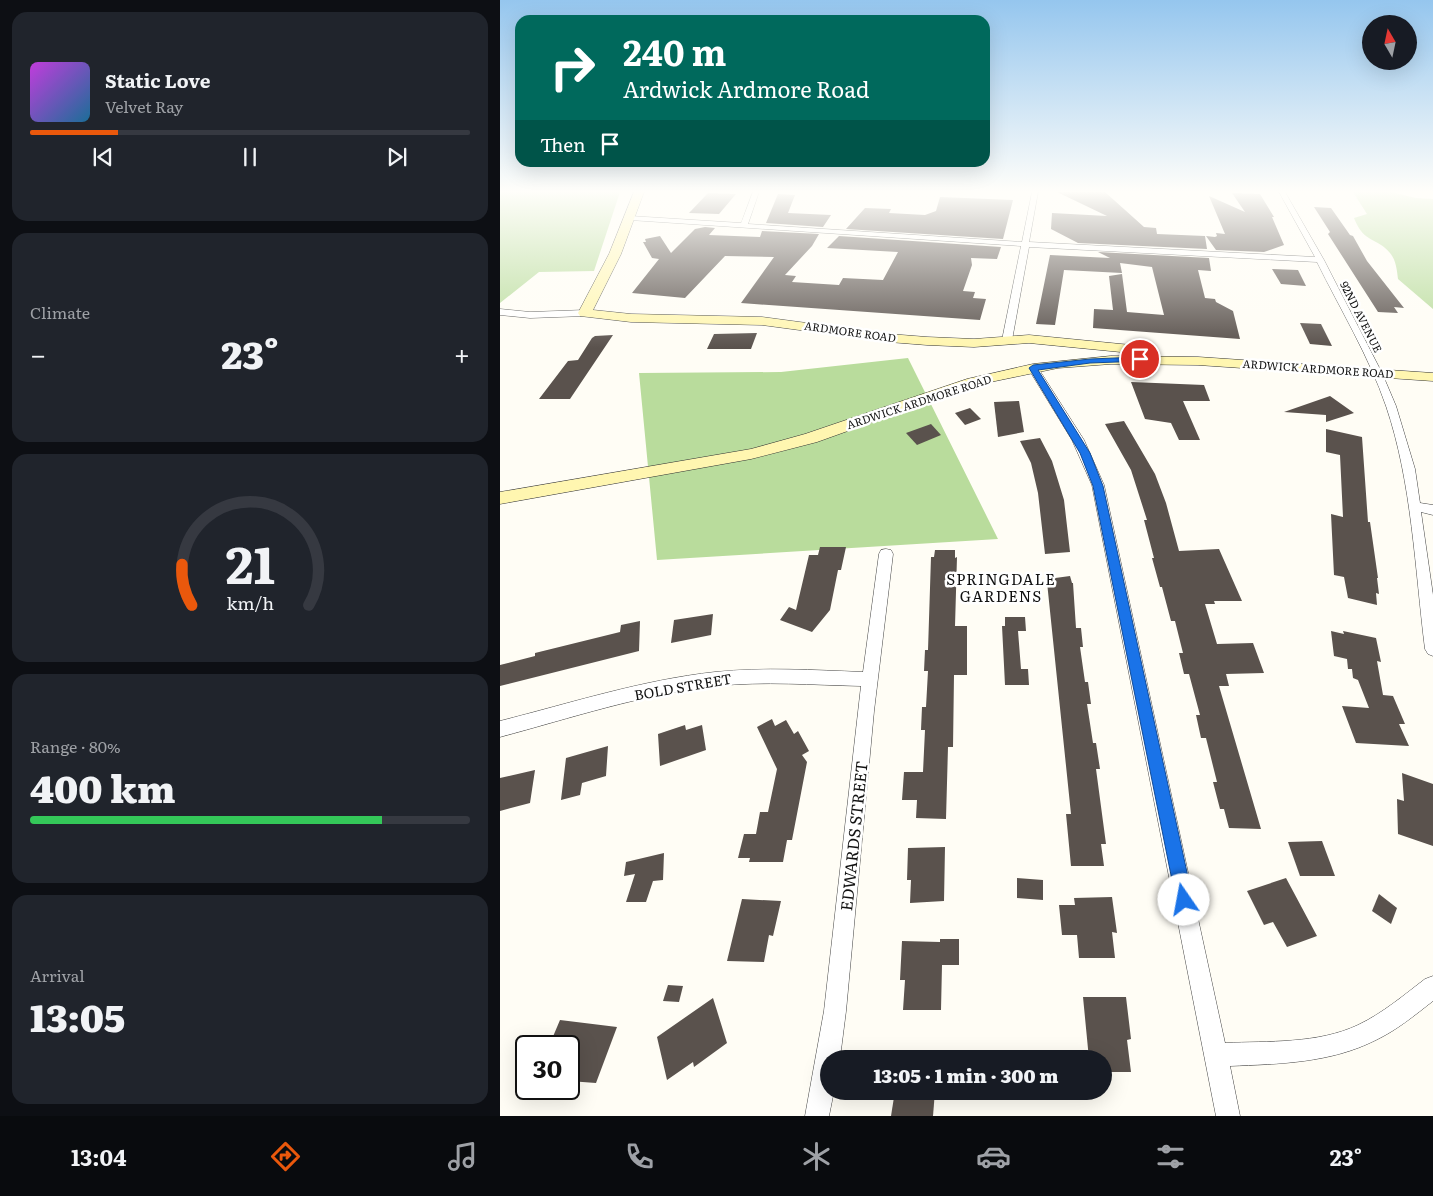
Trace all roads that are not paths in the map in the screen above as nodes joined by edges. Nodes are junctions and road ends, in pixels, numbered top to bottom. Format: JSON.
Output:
{"nodes":[{"id":1,"x":619,"y":244,"type":"edge"},
{"id":2,"x":1024,"y":244,"type":"edge"},
{"id":3,"x":1025,"y":244,"type":"edge"},
{"id":4,"x":1311,"y":244,"type":"edge"},
{"id":5,"x":1320,"y":260,"type":"junction"},
{"id":6,"x":500,"y":312,"type":"edge"},
{"id":7,"x":585,"y":312,"type":"junction"},
{"id":8,"x":1008,"y":340,"type":"junction"},
{"id":9,"x":1198,"y":361,"type":"junction"},
{"id":10,"x":1033,"y":368,"type":"junction"},
{"id":11,"x":1377,"y":373,"type":"junction"},
{"id":12,"x":1433,"y":377,"type":"edge"},
{"id":13,"x":500,"y":498,"type":"edge"},
{"id":14,"x":1414,"y":506,"type":"junction"},
{"id":15,"x":1433,"y":510,"type":"edge"},
{"id":16,"x":886,"y":554,"type":"dead end"},
{"id":17,"x":1433,"y":650,"type":"edge"},
{"id":18,"x":870,"y":680,"type":"junction"},
{"id":19,"x":500,"y":730,"type":"edge"},
{"id":20,"x":1433,"y":987,"type":"edge"},
{"id":21,"x":1217,"y":1055,"type":"junction"},
{"id":22,"x":817,"y":1116,"type":"edge"},
{"id":23,"x":1228,"y":1116,"type":"edge"}],
"edges":[{"from":1,"to":7,"type":"street"},
{"from":2,"to":8,"type":"street"},
{"from":3,"to":5,"type":"street"},
{"from":4,"to":5,"type":"street","name":"92ND AVENUE"},
{"from":5,"to":11,"type":"street","name":"92ND AVENUE"},
{"from":6,"to":7,"type":"street","name":"ARDMORE ROAD"},
{"from":7,"to":8,"type":"street","name":"ARDMORE ROAD"},
{"from":8,"to":9,"type":"street","name":"ARDMORE ROAD"},
{"from":8,"to":10,"type":"street"},
{"from":9,"to":10,"type":"street","name":"ARDWICK ARDMORE ROAD"},
{"from":9,"to":11,"type":"street","name":"ARDWICK ARDMORE ROAD"},
{"from":10,"to":13,"type":"street","name":"ARDWICK ARDMORE ROAD"},
{"from":10,"to":21,"type":"street"},
{"from":11,"to":12,"type":"street","name":"ARDWICK ARDMORE ROAD"},
{"from":11,"to":14,"type":"street","name":"92ND AVENUE"},
{"from":14,"to":15,"type":"street"},
{"from":14,"to":17,"type":"street","name":"92ND AVENUE"},
{"from":16,"to":18,"type":"street","name":"EDWARDS STREET"},
{"from":18,"to":19,"type":"street","name":"BOLD STREET"},
{"from":18,"to":22,"type":"street","name":"EDWARDS STREET"},
{"from":20,"to":21,"type":"street"},
{"from":21,"to":23,"type":"street"}]}
